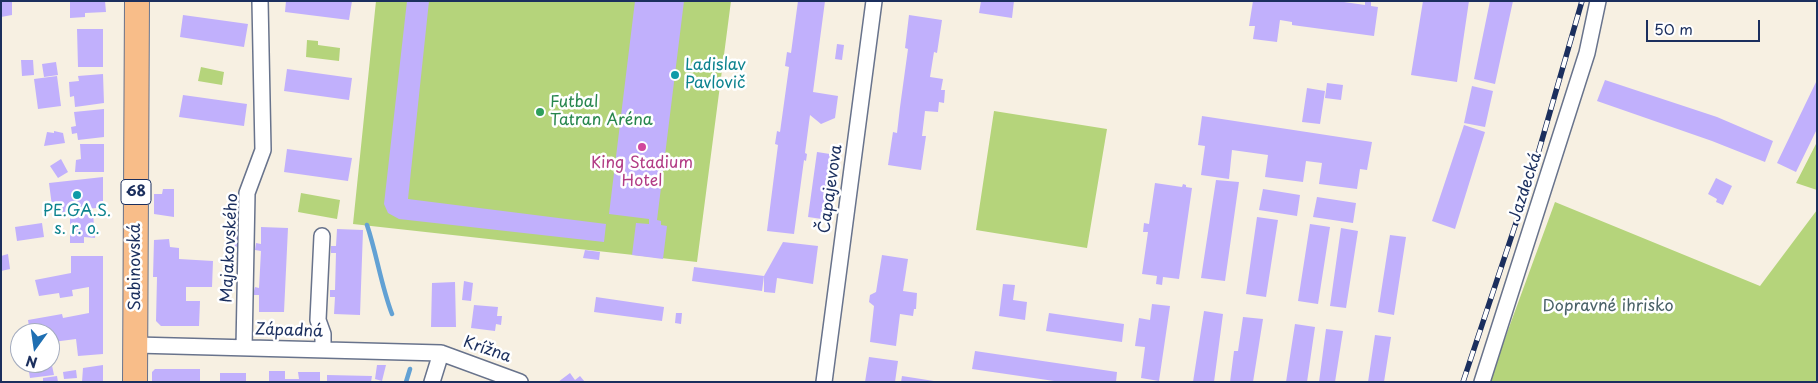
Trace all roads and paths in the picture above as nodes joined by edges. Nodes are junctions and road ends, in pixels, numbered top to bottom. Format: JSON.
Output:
{"nodes":[{"id":1,"x":137,"y":1,"type":"edge"},
{"id":2,"x":260,"y":1,"type":"edge"},
{"id":3,"x":874,"y":1,"type":"edge"},
{"id":4,"x":1598,"y":1,"type":"edge"},
{"id":5,"x":322,"y":236,"type":"dead end"},
{"id":6,"x":136,"y":344,"type":"junction"},
{"id":7,"x":244,"y":348,"type":"junction"},
{"id":8,"x":323,"y":350,"type":"junction"},
{"id":9,"x":441,"y":354,"type":"junction"},
{"id":10,"x":135,"y":382,"type":"edge"},
{"id":11,"x":432,"y":382,"type":"edge"},
{"id":12,"x":520,"y":382,"type":"edge"},
{"id":13,"x":824,"y":382,"type":"edge"},
{"id":14,"x":1482,"y":382,"type":"edge"}],
"edges":[{"from":1,"to":6,"type":"main road","name":"Sabinovská","number":"68"},
{"from":2,"to":7,"type":"street","name":"Majakovského"},
{"from":3,"to":13,"type":"street","name":"Čapajevova"},
{"from":4,"to":14,"type":"street","name":"Jazdecká"},
{"from":5,"to":8,"type":"street"},
{"from":6,"to":7,"type":"street","name":"Západná"},
{"from":6,"to":10,"type":"main road","name":"Sabinovská","number":"68"},
{"from":7,"to":8,"type":"street","name":"Západná"},
{"from":8,"to":9,"type":"street","name":"Západná"},
{"from":9,"to":11,"type":"street","name":"Krížna"},
{"from":9,"to":12,"type":"street","name":"Krížna"}]}
